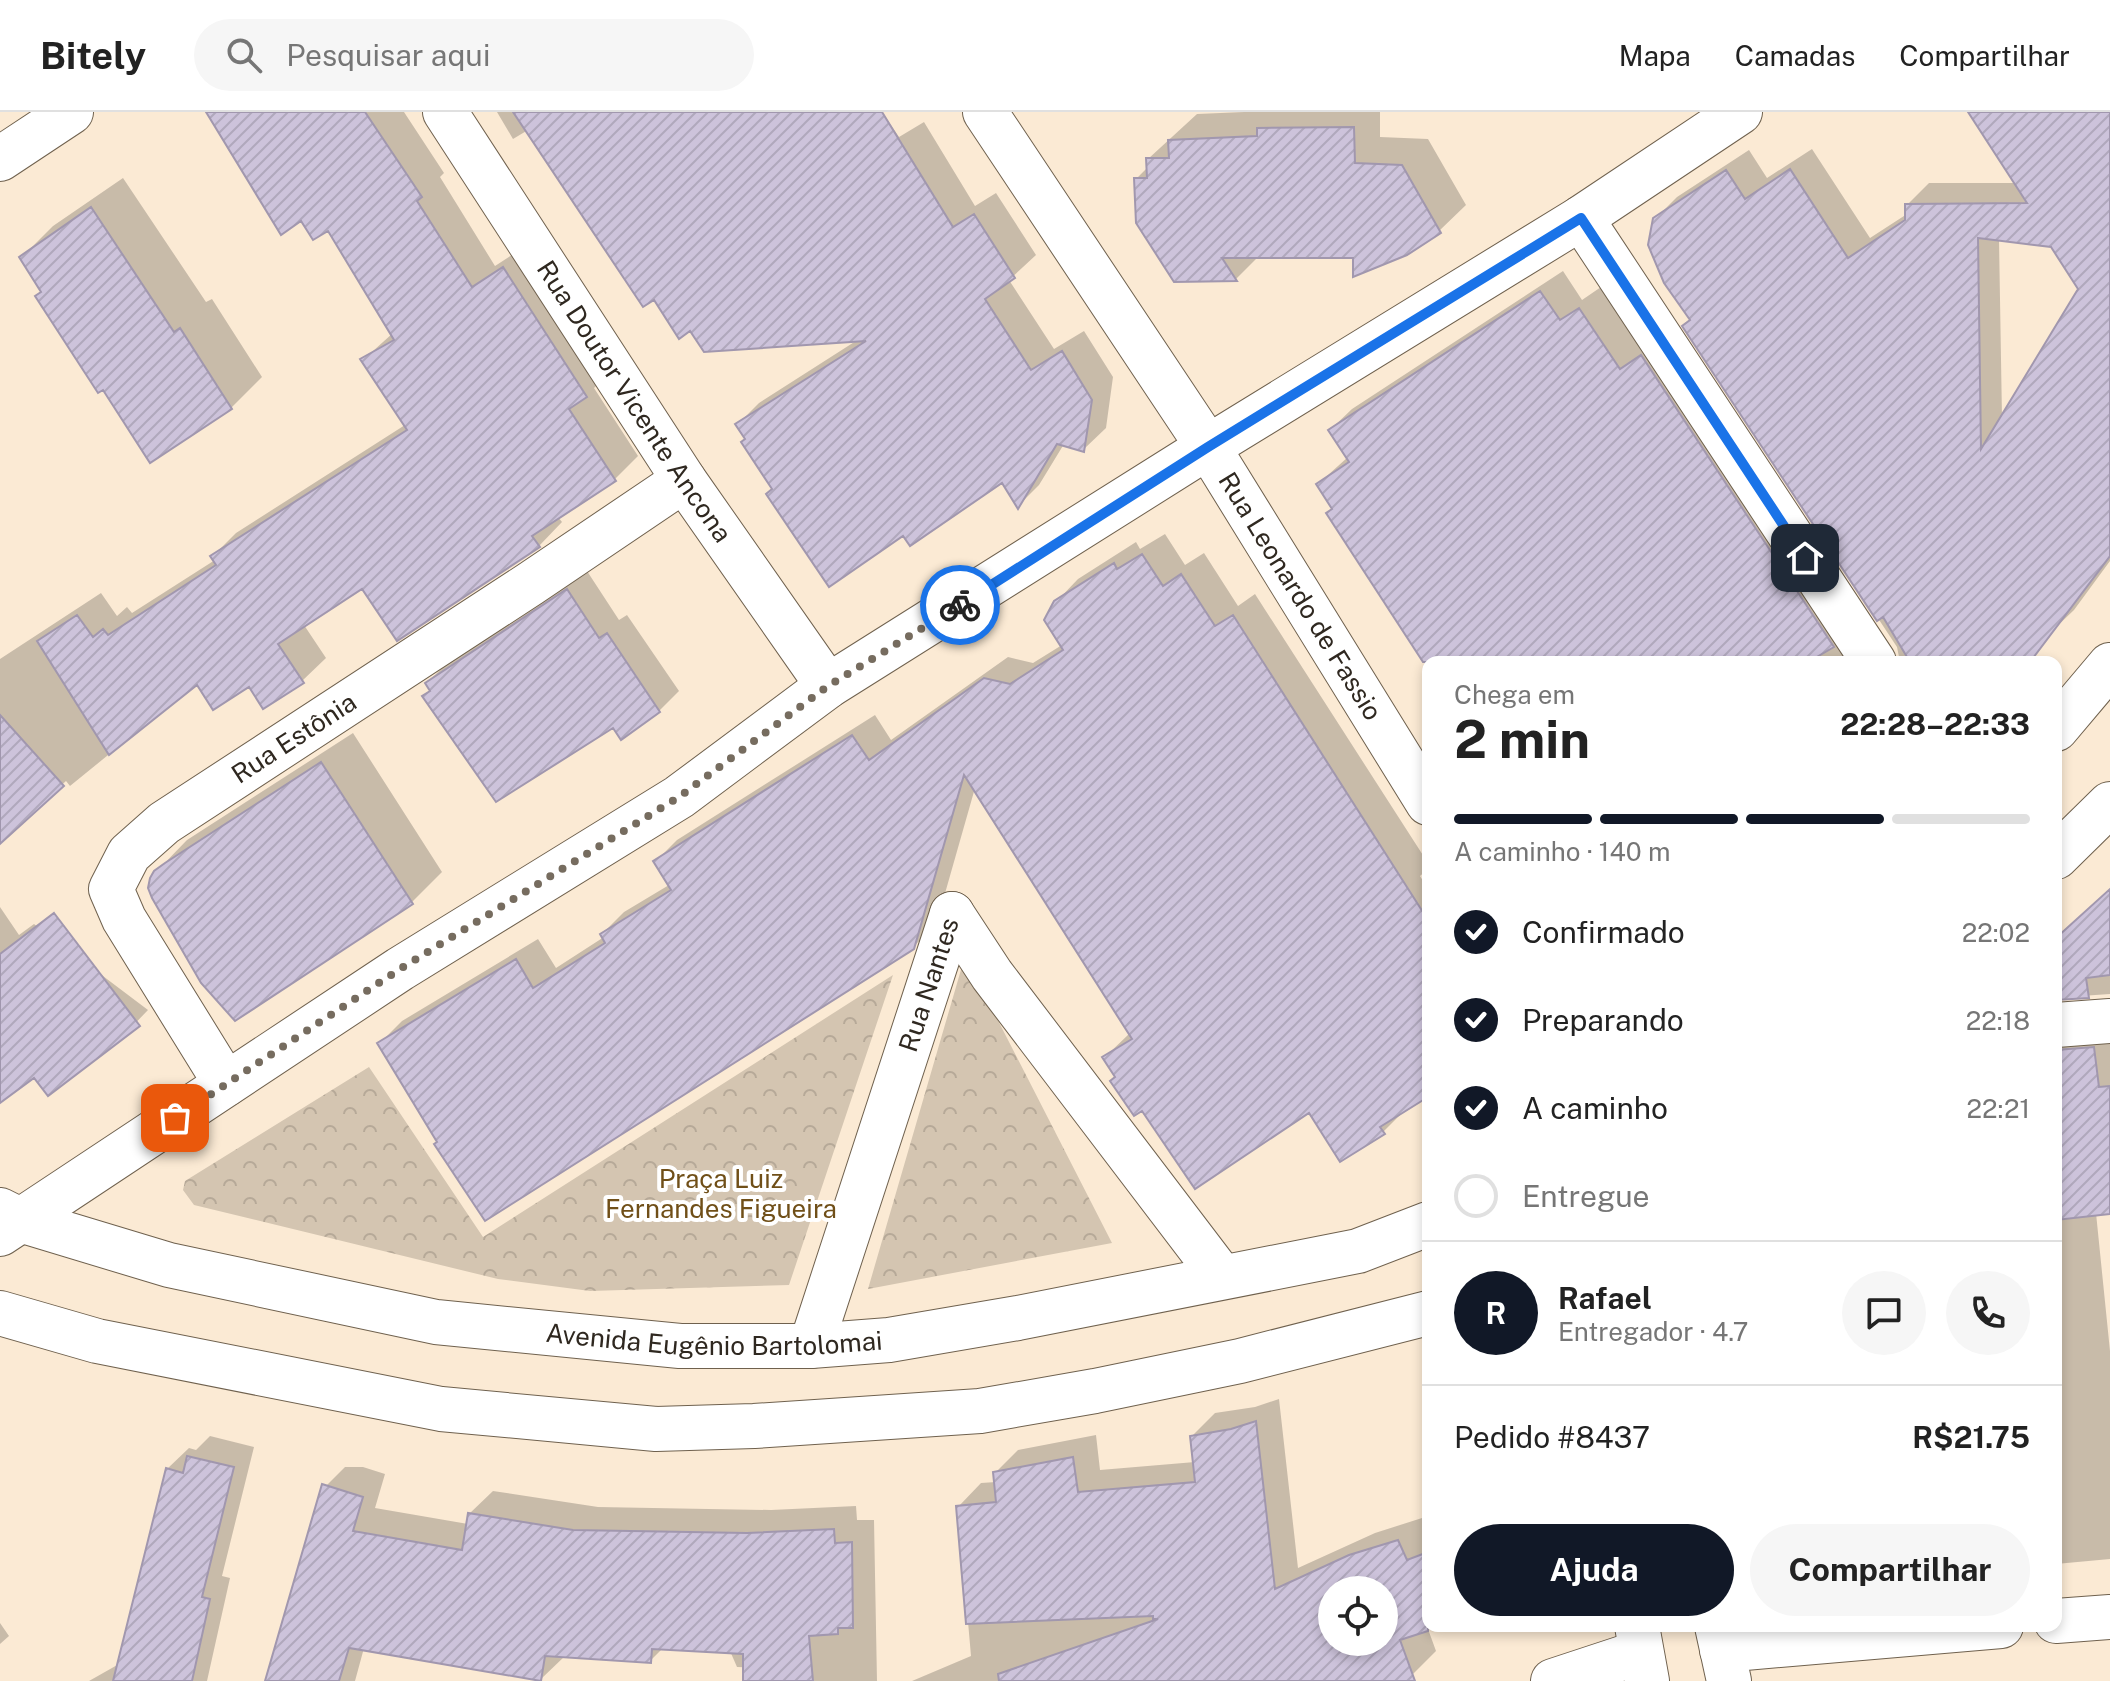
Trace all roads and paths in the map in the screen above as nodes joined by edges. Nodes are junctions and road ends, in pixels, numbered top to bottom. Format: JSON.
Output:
{"nodes":[{"id":1,"x":71,"y":112,"type":"edge"},
{"id":2,"x":445,"y":112,"type":"edge"},
{"id":3,"x":985,"y":112,"type":"edge"},
{"id":4,"x":1740,"y":112,"type":"edge"},
{"id":5,"x":0,"y":159,"type":"edge"},
{"id":6,"x":1581,"y":218,"type":"junction"},
{"id":7,"x":1208,"y":447,"type":"junction"},
{"id":8,"x":684,"y":480,"type":"junction"},
{"id":9,"x":1870,"y":656,"type":"edge"},
{"id":10,"x":2110,"y":665,"type":"edge"},
{"id":11,"x":828,"y":686,"type":"junction"},
{"id":12,"x":2062,"y":722,"type":"edge"},
{"id":13,"x":1422,"y":793,"type":"edge"},
{"id":14,"x":2110,"y":804,"type":"edge"},
{"id":15,"x":2062,"y":851,"type":"edge"},
{"id":16,"x":2110,"y":1021,"type":"edge"},
{"id":17,"x":2062,"y":1025,"type":"edge"},
{"id":18,"x":226,"y":1084,"type":"junction"},
{"id":19,"x":7,"y":1221,"type":"edge"},
{"id":20,"x":1422,"y":1226,"type":"edge"},
{"id":21,"x":1221,"y":1276,"type":"junction"},
{"id":22,"x":0,"y":1313,"type":"edge"},
{"id":23,"x":1422,"y":1315,"type":"edge"},
{"id":24,"x":811,"y":1346,"type":"junction"},
{"id":25,"x":2110,"y":1617,"type":"edge"},
{"id":26,"x":2062,"y":1621,"type":"edge"},
{"id":27,"x":1937,"y":1632,"type":"edge"},
{"id":28,"x":1723,"y":1652,"type":"edge"},
{"id":29,"x":1642,"y":1653,"type":"edge"},
{"id":30,"x":1553,"y":1681,"type":"edge"}],
"edges":[{"from":1,"to":5,"type":"street"},
{"from":2,"to":8,"type":"street","name":"Rua Doutor Vicente Ancona"},
{"from":3,"to":7,"type":"street","name":"Rua Leonardo de Fassio"},
{"from":4,"to":6,"type":"street"},
{"from":6,"to":7,"type":"street"},
{"from":6,"to":9,"type":"street"},
{"from":7,"to":11,"type":"street"},
{"from":7,"to":13,"type":"street","name":"Rua Leonardo de Fassio"},
{"from":8,"to":11,"type":"street","name":"Rua Doutor Vicente Ancona"},
{"from":8,"to":18,"type":"street","name":"Rua Estônia"},
{"from":10,"to":12,"type":"street"},
{"from":11,"to":18,"type":"street"},
{"from":14,"to":15,"type":"street"},
{"from":16,"to":17,"type":"street"},
{"from":18,"to":19,"type":"street"},
{"from":19,"to":24,"type":"street","name":"Avenida Eugênio Bartolomai"},
{"from":20,"to":21,"type":"street","name":"Avenida Eugênio Bartolomai"},
{"from":21,"to":24,"type":"street","name":"Avenida Eugênio Bartolomai"},
{"from":21,"to":24,"type":"street","name":"Rua Nantes"},
{"from":22,"to":23,"type":"street"},
{"from":25,"to":26,"type":"street"},
{"from":27,"to":28,"type":"street"},
{"from":29,"to":30,"type":"street"}]}
